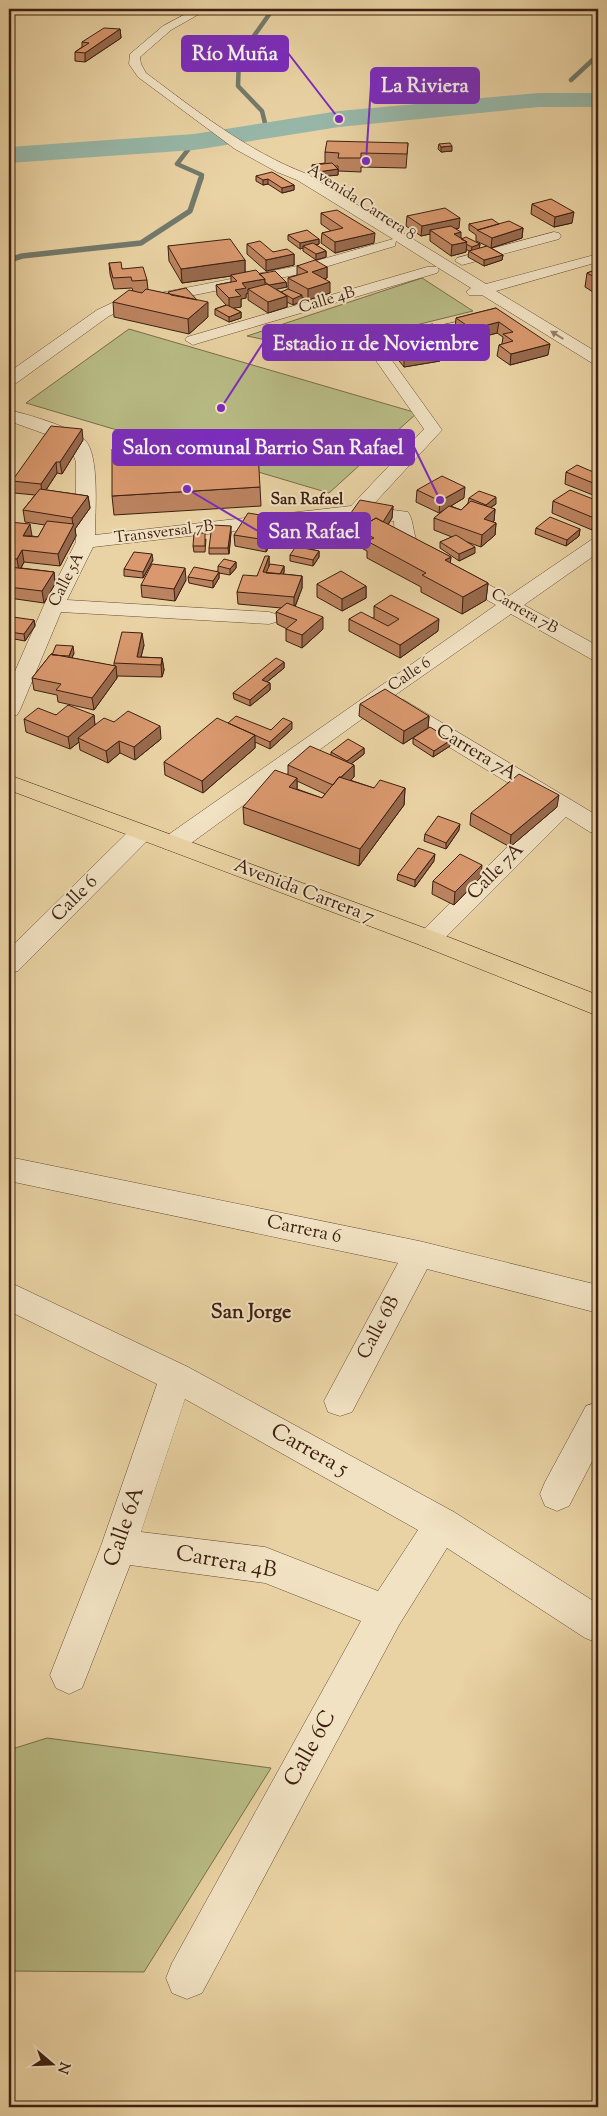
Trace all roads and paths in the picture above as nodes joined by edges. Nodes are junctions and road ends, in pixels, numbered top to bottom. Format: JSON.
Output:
{"nodes":[{"id":1,"x":204,"y":9,"type":"edge"},
{"id":2,"x":288,"y":172,"type":"junction"},
{"id":3,"x":554,"y":236,"type":"dead end"},
{"id":4,"x":390,"y":243,"type":"junction"},
{"id":5,"x":598,"y":258,"type":"edge"},
{"id":6,"x":439,"y":268,"type":"junction"},
{"id":7,"x":477,"y":292,"type":"junction"},
{"id":8,"x":504,"y":316,"type":"junction"},
{"id":9,"x":193,"y":340,"type":"dead end"},
{"id":10,"x":598,"y":360,"type":"edge"},
{"id":11,"x":598,"y":376,"type":"edge"},
{"id":12,"x":9,"y":380,"type":"edge"},
{"id":13,"x":9,"y":415,"type":"edge"},
{"id":14,"x":357,"y":511,"type":"junction"},
{"id":15,"x":390,"y":513,"type":"joint"},
{"id":16,"x":86,"y":542,"type":"junction"},
{"id":17,"x":598,"y":544,"type":"edge"},
{"id":18,"x":512,"y":605,"type":"junction"},
{"id":19,"x":54,"y":606,"type":"junction"},
{"id":20,"x":269,"y":618,"type":"dead end"},
{"id":21,"x":598,"y":655,"type":"edge"},
{"id":22,"x":380,"y":695,"type":"junction"},
{"id":23,"x":9,"y":710,"type":"edge"},
{"id":24,"x":9,"y":782,"type":"edge"},
{"id":25,"x":564,"y":805,"type":"junction"},
{"id":26,"x":598,"y":826,"type":"edge"},
{"id":27,"x":141,"y":833,"type":"junction"},
{"id":28,"x":174,"y":843,"type":"junction"},
{"id":29,"x":428,"y":939,"type":"junction"},
{"id":30,"x":9,"y":964,"type":"edge"},
{"id":31,"x":598,"y":1006,"type":"edge"},
{"id":32,"x":9,"y":1169,"type":"edge"},
{"id":33,"x":419,"y":1254,"type":"junction"},
{"id":34,"x":9,"y":1296,"type":"edge"},
{"id":35,"x":598,"y":1299,"type":"edge"},
{"id":36,"x":176,"y":1377,"type":"junction"},
{"id":37,"x":340,"y":1402,"type":"dead end"},
{"id":38,"x":598,"y":1417,"type":"edge"},
{"id":39,"x":557,"y":1494,"type":"dead end"},
{"id":40,"x":442,"y":1524,"type":"junction"},
{"id":41,"x":119,"y":1546,"type":"junction"},
{"id":42,"x":386,"y":1612,"type":"junction"},
{"id":43,"x":598,"y":1625,"type":"edge"},
{"id":44,"x":69,"y":1675,"type":"dead end"},
{"id":45,"x":187,"y":1978,"type":"dead end"}],
"edges":[{"from":1,"to":2,"type":"street"},
{"from":2,"to":4,"type":"street","name":"Avenida Carrera 8"},
{"from":2,"to":6,"type":"street","name":"Avenida Carrera 8"},
{"from":3,"to":6,"type":"street","name":"Calle 4B"},
{"from":4,"to":6,"type":"street","name":"Avenida Carrera 8"},
{"from":4,"to":12,"type":"street"},
{"from":5,"to":7,"type":"street"},
{"from":6,"to":7,"type":"street","name":"Avenida Carrera 8"},
{"from":6,"to":9,"type":"street","name":"Calle 4B"},
{"from":7,"to":8,"type":"street","name":"Avenida Carrera 8"},
{"from":10,"to":7,"type":"street","name":"Avenida Carrera 8","one_way":true},
{"from":8,"to":11,"type":"street","name":"Avenida Carrera 8"},
{"from":8,"to":14,"type":"street"},
{"from":13,"to":16,"type":"street","name":"Calle 5A"},
{"from":14,"to":15,"type":"street","name":"Transversal 7B"},
{"from":14,"to":16,"type":"street","name":"Transversal 7B"},
{"from":15,"to":18,"type":"street","name":"Carrera 7B"},
{"from":16,"to":19,"type":"street","name":"Calle 5A"},
{"from":17,"to":18,"type":"street","name":"Calle 6"},
{"from":18,"to":21,"type":"street","name":"Carrera 7B"},
{"from":18,"to":22,"type":"street","name":"Calle 6"},
{"from":19,"to":20,"type":"street"},
{"from":19,"to":23,"type":"street","name":"Calle 5A"},
{"from":22,"to":25,"type":"street","name":"Carrera 7A"},
{"from":22,"to":28,"type":"street","name":"Calle 6"},
{"from":24,"to":27,"type":"main road","name":"Avenida Carrera 7"},
{"from":25,"to":26,"type":"street","name":"Carrera 7A"},
{"from":25,"to":29,"type":"street","name":"Calle 7A"},
{"from":27,"to":28,"type":"main road","name":"Avenida Carrera 7"},
{"from":27,"to":30,"type":"street","name":"Calle 6"},
{"from":28,"to":29,"type":"main road","name":"Avenida Carrera 7"},
{"from":29,"to":31,"type":"main road","name":"Avenida Carrera 7"},
{"from":32,"to":33,"type":"street","name":"Carrera 6"},
{"from":33,"to":35,"type":"street","name":"Carrera 6"},
{"from":33,"to":37,"type":"street","name":"Calle 6B"},
{"from":34,"to":36,"type":"street","name":"Carrera 5"},
{"from":36,"to":40,"type":"street","name":"Carrera 5"},
{"from":36,"to":41,"type":"street","name":"Calle 6A"},
{"from":38,"to":39,"type":"street"},
{"from":40,"to":42,"type":"street","name":"Calle 6C"},
{"from":40,"to":43,"type":"street","name":"Carrera 5"},
{"from":41,"to":42,"type":"street","name":"Carrera 4B"},
{"from":41,"to":44,"type":"street","name":"Calle 6A"},
{"from":42,"to":45,"type":"street","name":"Calle 6C"}]}
